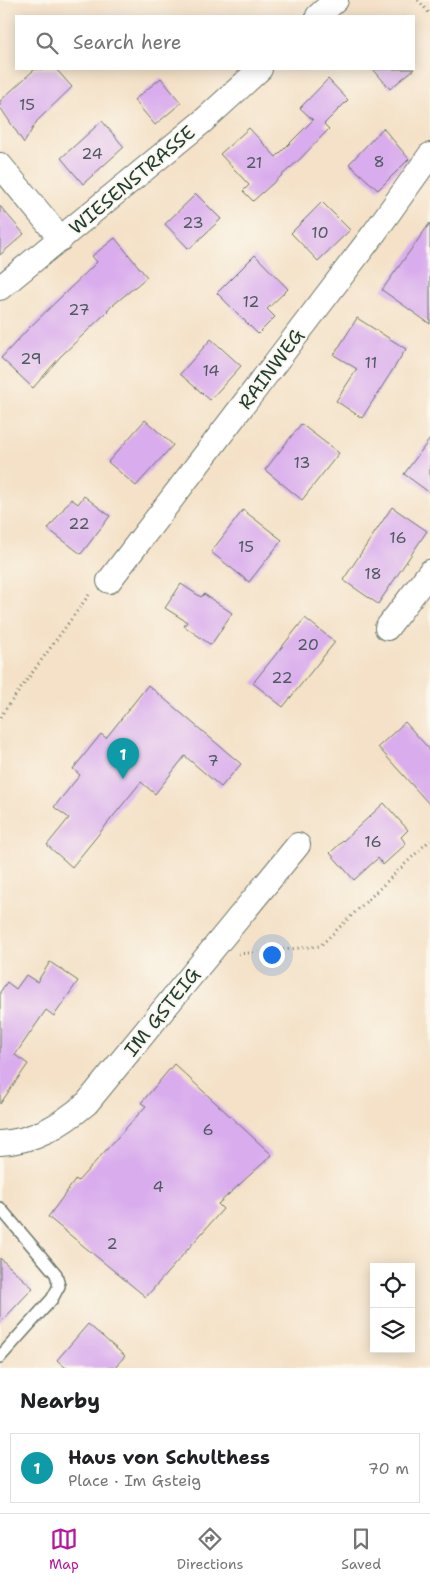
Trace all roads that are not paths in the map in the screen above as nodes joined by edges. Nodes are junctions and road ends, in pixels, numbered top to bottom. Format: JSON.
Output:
{"nodes":[{"id":1,"x":336,"y":0,"type":"edge"},
{"id":2,"x":319,"y":15,"type":"edge"},
{"id":3,"x":259,"y":70,"type":"edge"},
{"id":4,"x":430,"y":155,"type":"edge"},
{"id":5,"x":0,"y":165,"type":"edge"},
{"id":6,"x":61,"y":239,"type":"junction"},
{"id":7,"x":0,"y":288,"type":"edge"},
{"id":8,"x":430,"y":572,"type":"edge"},
{"id":9,"x":109,"y":581,"type":"road end"},
{"id":10,"x":387,"y":628,"type":"dead end"},
{"id":11,"x":298,"y":845,"type":"dead end"},
{"id":12,"x":0,"y":1143,"type":"edge"},
{"id":13,"x":0,"y":1208,"type":"edge"},
{"id":14,"x":0,"y":1357,"type":"edge"}],
"edges":[{"from":1,"to":2,"type":"street"},
{"from":3,"to":6,"type":"street","name":"WIESENSTRASSE"},
{"from":4,"to":9,"type":"street","name":"RAINWEG"},
{"from":5,"to":6,"type":"street"},
{"from":6,"to":7,"type":"street","name":"WIESENSTRASSE"},
{"from":8,"to":10,"type":"street"},
{"from":11,"to":12,"type":"street","name":"IM GSTEIG"},
{"from":13,"to":14,"type":"lane"}]}
